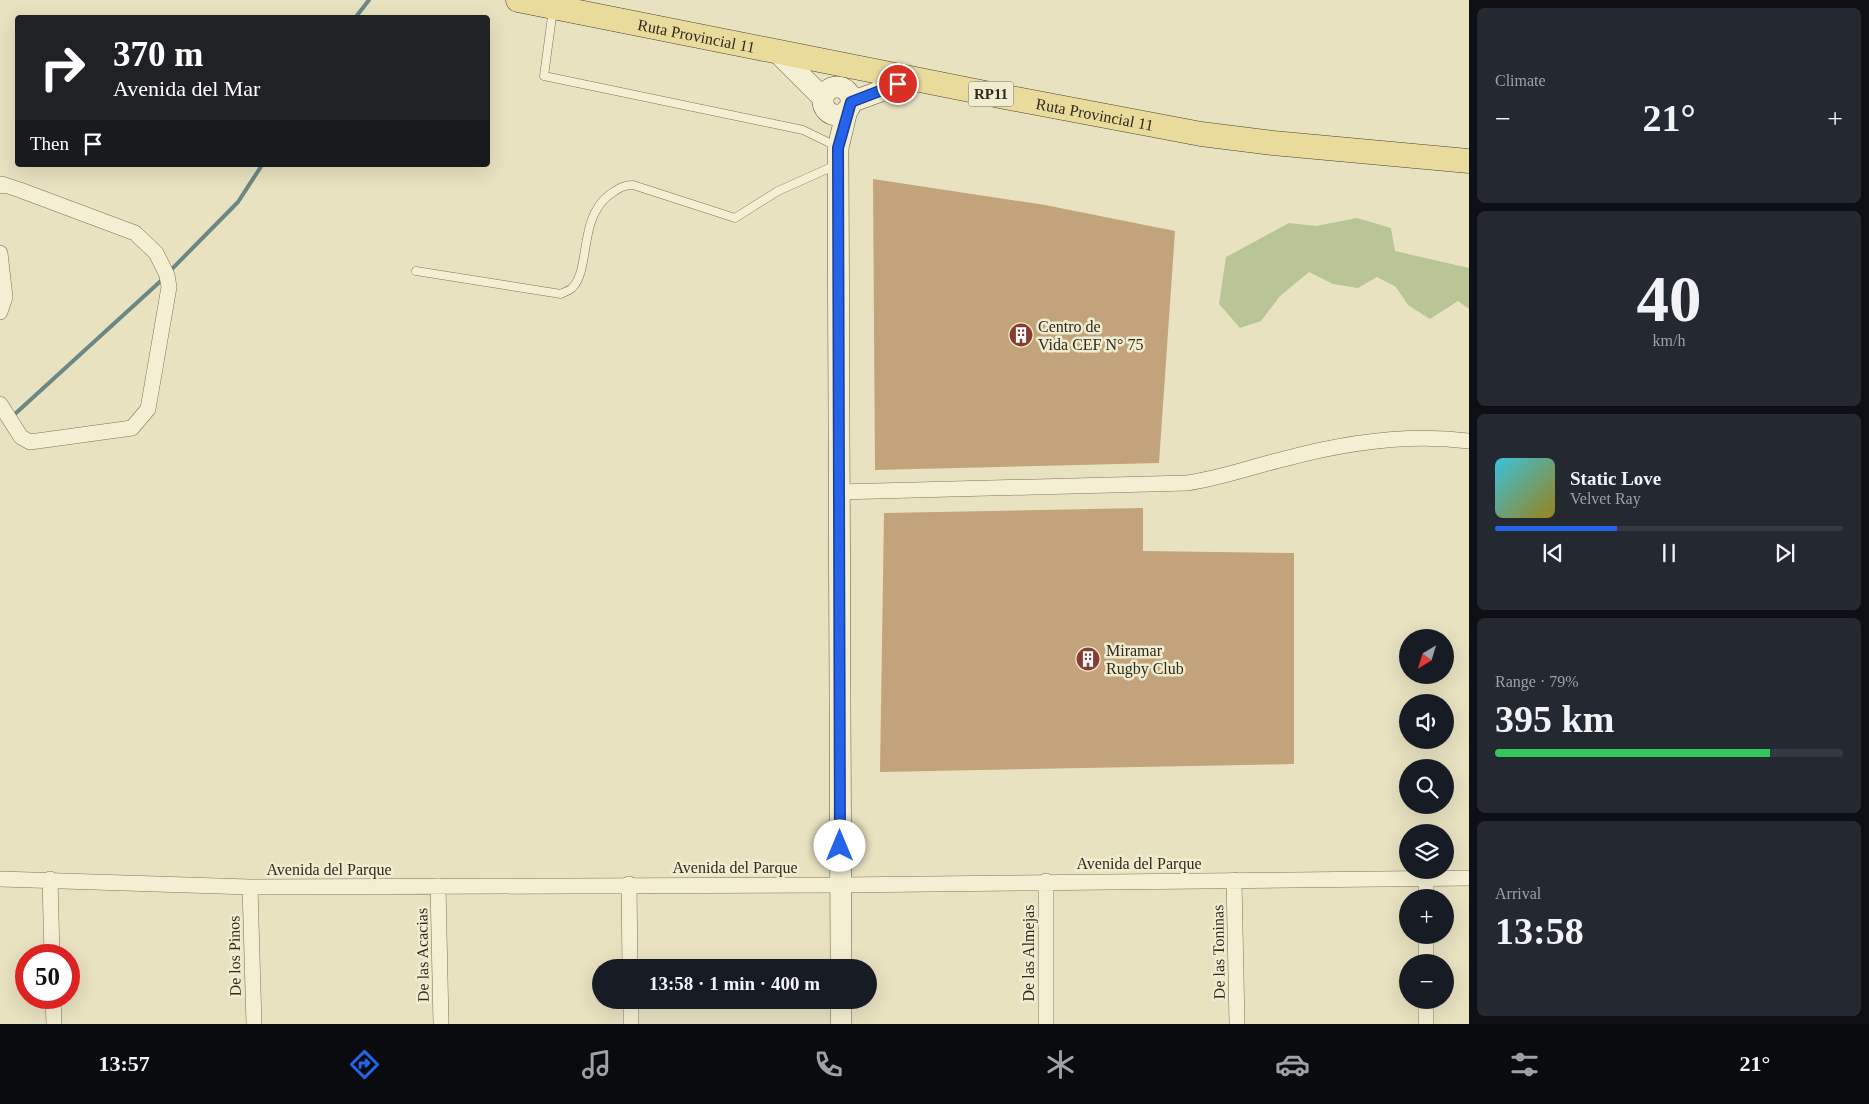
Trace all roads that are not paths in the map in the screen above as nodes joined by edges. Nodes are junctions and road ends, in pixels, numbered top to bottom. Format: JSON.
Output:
{"nodes":[{"id":1,"x":518,"y":0,"type":"edge"},
{"id":2,"x":553,"y":7,"type":"junction"},
{"id":3,"x":776,"y":51,"type":"junction"},
{"id":4,"x":841,"y":64,"type":"junction"},
{"id":5,"x":914,"y":79,"type":"junction"},
{"id":6,"x":837,"y":99,"type":"junction"},
{"id":7,"x":838,"y":156,"type":"junction"},
{"id":8,"x":1469,"y":162,"type":"edge"},
{"id":9,"x":0,"y":186,"type":"edge"},
{"id":10,"x":0,"y":253,"type":"edge"},
{"id":11,"x":416,"y":271,"type":"dead end"},
{"id":12,"x":0,"y":312,"type":"edge"},
{"id":13,"x":0,"y":404,"type":"edge"},
{"id":14,"x":1469,"y":441,"type":"edge"},
{"id":15,"x":839,"y":492,"type":"junction"},
{"id":16,"x":1399,"y":878,"type":"edge"},
{"id":17,"x":1454,"y":878,"type":"edge"},
{"id":18,"x":1469,"y":878,"type":"edge"},
{"id":19,"x":0,"y":879,"type":"edge"},
{"id":20,"x":50,"y":879,"type":"junction"},
{"id":21,"x":1234,"y":880,"type":"junction"},
{"id":22,"x":1046,"y":881,"type":"junction"},
{"id":23,"x":629,"y":884,"type":"junction"},
{"id":24,"x":841,"y":885,"type":"junction"},
{"id":25,"x":438,"y":886,"type":"junction"},
{"id":26,"x":250,"y":887,"type":"junction"},
{"id":27,"x":52,"y":944,"type":"edge"},
{"id":28,"x":630,"y":959,"type":"edge"},
{"id":29,"x":841,"y":959,"type":"edge"},
{"id":30,"x":53,"y":1009,"type":"edge"},
{"id":31,"x":631,"y":1009,"type":"edge"},
{"id":32,"x":841,"y":1009,"type":"edge"},
{"id":33,"x":1426,"y":1009,"type":"edge"},
{"id":34,"x":54,"y":1024,"type":"edge"},
{"id":35,"x":254,"y":1024,"type":"edge"},
{"id":36,"x":441,"y":1024,"type":"edge"},
{"id":37,"x":632,"y":1024,"type":"edge"},
{"id":38,"x":841,"y":1024,"type":"edge"},
{"id":39,"x":1046,"y":1024,"type":"edge"},
{"id":40,"x":1237,"y":1024,"type":"edge"},
{"id":41,"x":1426,"y":1024,"type":"edge"}],
"edges":[{"from":1,"to":2,"type":"main road","name":"Ruta Provincial 11","number":"RP11"},
{"from":2,"to":3,"type":"main road","name":"Ruta Provincial 11","number":"RP11"},
{"from":2,"to":7,"type":"lane"},
{"from":3,"to":4,"type":"main road","name":"Ruta Provincial 11","number":"RP11"},
{"from":3,"to":6,"type":"main road"},
{"from":4,"to":5,"type":"main road","name":"Ruta Provincial 11","number":"RP11"},
{"from":4,"to":6,"type":"main road"},
{"from":5,"to":6,"type":"main road"},
{"from":5,"to":8,"type":"main road","name":"Ruta Provincial 11","number":"RP11"},
{"from":6,"to":7,"type":"main road"},
{"from":7,"to":11,"type":"lane"},
{"from":7,"to":15,"type":"main road"},
{"from":9,"to":13,"type":"street"},
{"from":10,"to":12,"type":"street"},
{"from":14,"to":15,"type":"street"},
{"from":15,"to":24,"type":"main road"},
{"from":16,"to":21,"type":"street","name":"Avenida del Parque"},
{"from":17,"to":18,"type":"street","name":"Avenida del Parque"},
{"from":19,"to":20,"type":"street","name":"Avenida del Parque"},
{"from":20,"to":26,"type":"street","name":"Avenida del Parque"},
{"from":20,"to":27,"type":"street"},
{"from":21,"to":22,"type":"street","name":"Avenida del Parque"},
{"from":21,"to":40,"type":"street","name":"De las Toninas"},
{"from":22,"to":24,"type":"street","name":"Avenida del Parque"},
{"from":22,"to":39,"type":"street","name":"De las Almejas"},
{"from":23,"to":24,"type":"street","name":"Avenida del Parque"},
{"from":23,"to":25,"type":"street","name":"Avenida del Parque"},
{"from":23,"to":28,"type":"street"},
{"from":24,"to":29,"type":"main road"},
{"from":25,"to":26,"type":"street","name":"Avenida del Parque"},
{"from":25,"to":36,"type":"street","name":"De las Acacias"},
{"from":26,"to":35,"type":"street","name":"De los Pinos"},
{"from":30,"to":34,"type":"street"},
{"from":31,"to":37,"type":"street"},
{"from":32,"to":38,"type":"main road"},
{"from":33,"to":41,"type":"street"}]}
